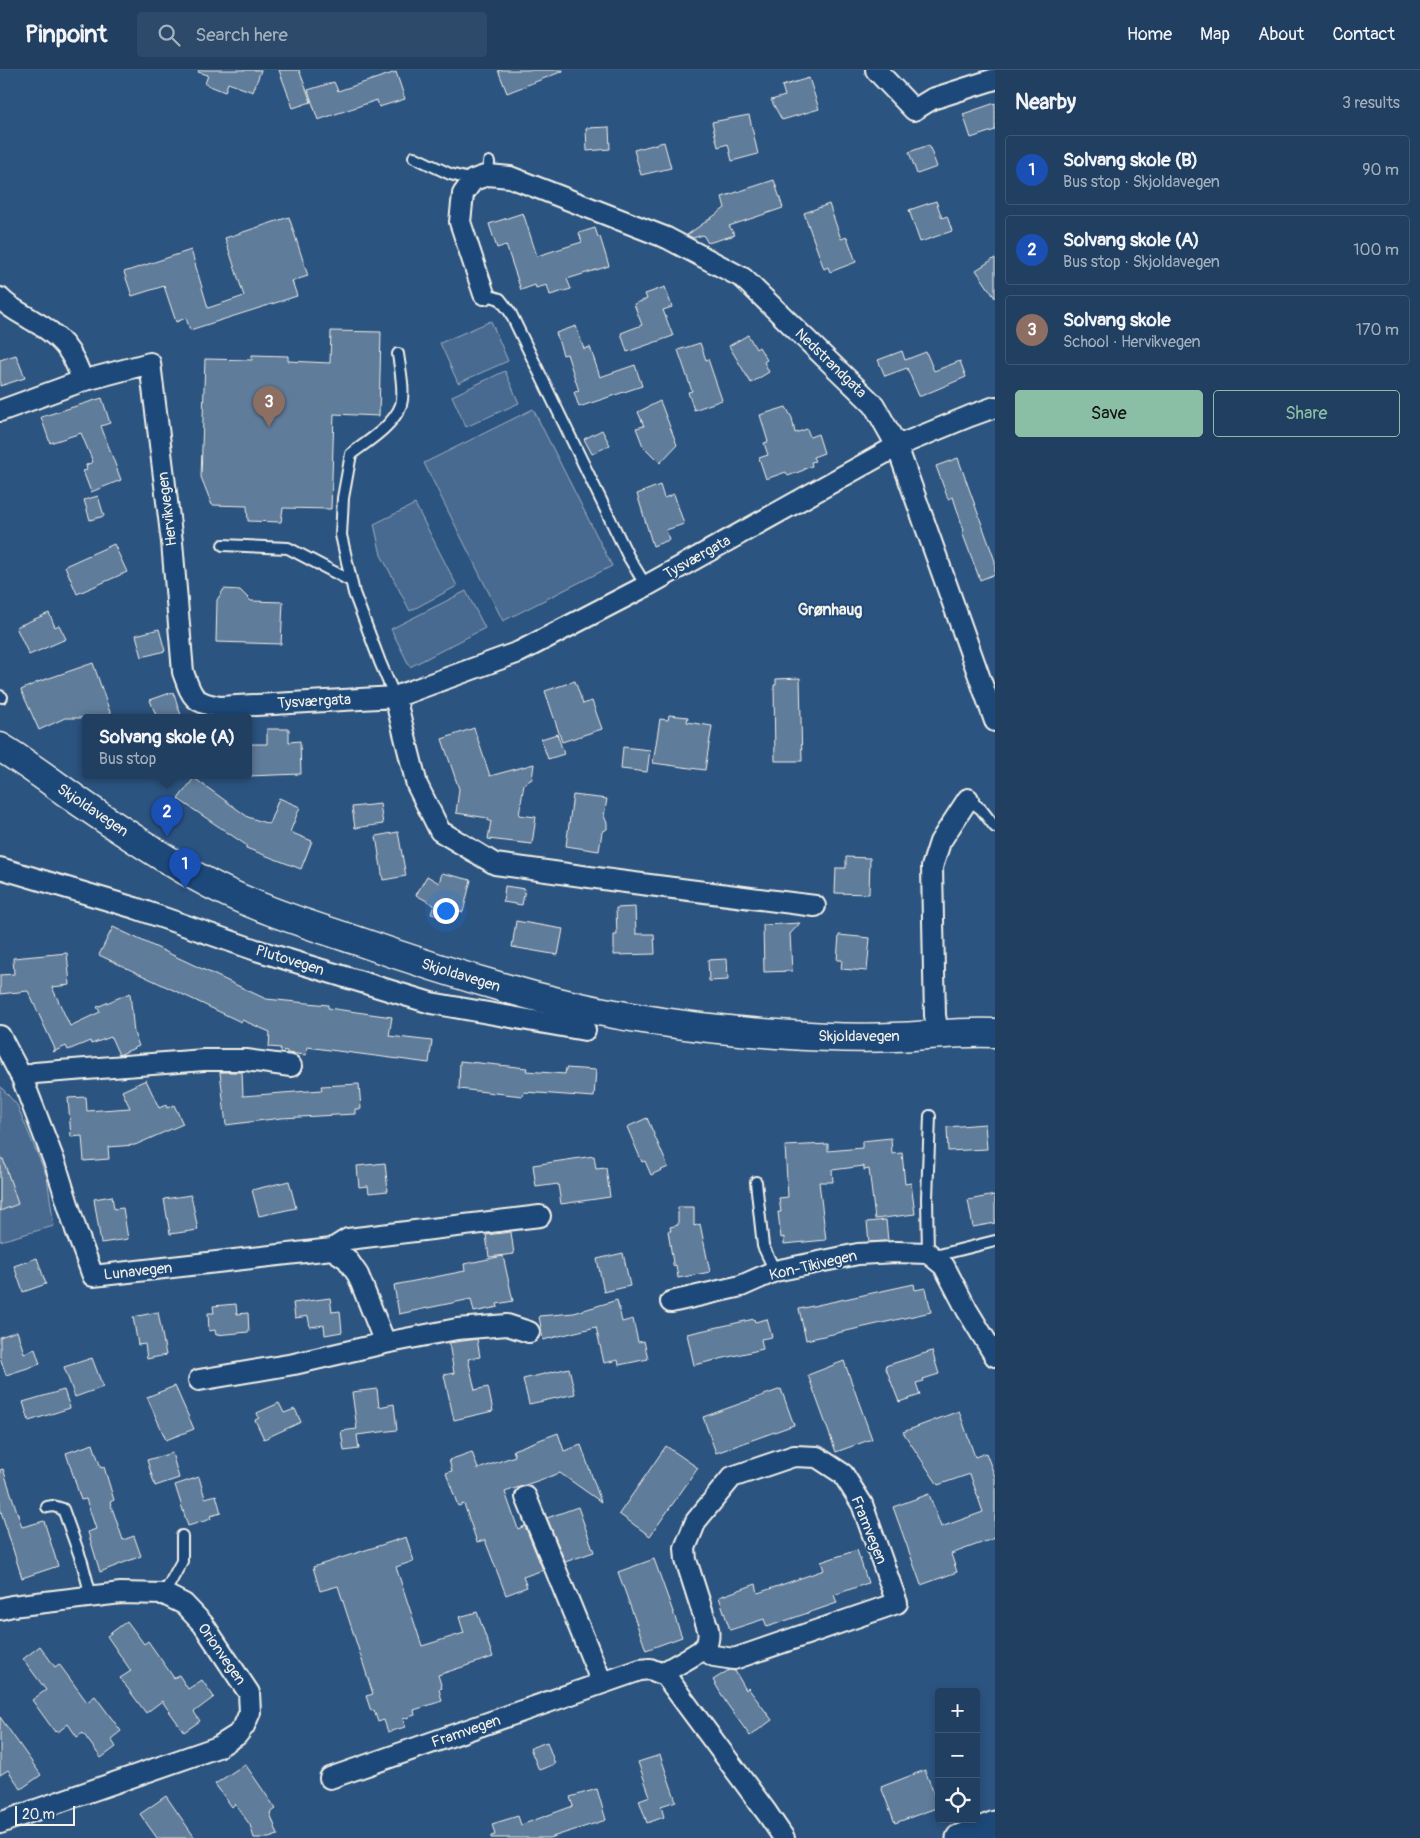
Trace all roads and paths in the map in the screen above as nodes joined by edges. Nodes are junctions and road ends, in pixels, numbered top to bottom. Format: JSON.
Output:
{"nodes":[{"id":1,"x":876,"y":70,"type":"edge"},
{"id":2,"x":995,"y":79,"type":"edge"},
{"id":3,"x":414,"y":158,"type":"dead end"},
{"id":4,"x":483,"y":172,"type":"junction"},
{"id":5,"x":484,"y":294,"type":"joint"},
{"id":6,"x":2,"y":304,"type":"edge"},
{"id":7,"x":398,"y":354,"type":"dead end"},
{"id":8,"x":82,"y":381,"type":"junction"},
{"id":9,"x":995,"y":407,"type":"edge"},
{"id":10,"x":0,"y":411,"type":"edge"},
{"id":11,"x":898,"y":446,"type":"junction"},
{"id":12,"x":223,"y":545,"type":"dead end"},
{"id":13,"x":351,"y":581,"type":"junction"},
{"id":14,"x":646,"y":586,"type":"junction"},
{"id":15,"x":395,"y":697,"type":"junction"},
{"id":16,"x":202,"y":711,"type":"edge"},
{"id":17,"x":995,"y":721,"type":"edge"},
{"id":18,"x":0,"y":746,"type":"edge"},
{"id":19,"x":968,"y":799,"type":"joint"},
{"id":20,"x":995,"y":827,"type":"edge"},
{"id":21,"x":0,"y":868,"type":"edge"},
{"id":22,"x":815,"y":906,"type":"dead end"},
{"id":23,"x":585,"y":1030,"type":"dead end"},
{"id":24,"x":987,"y":1030,"type":"edge"},
{"id":25,"x":938,"y":1034,"type":"junction"},
{"id":26,"x":0,"y":1036,"type":"edge"},
{"id":27,"x":291,"y":1066,"type":"dead end"},
{"id":28,"x":22,"y":1078,"type":"junction"},
{"id":29,"x":930,"y":1116,"type":"dead end"},
{"id":30,"x":756,"y":1182,"type":"dead end"},
{"id":31,"x":540,"y":1216,"type":"dead end"},
{"id":32,"x":995,"y":1241,"type":"edge"},
{"id":33,"x":332,"y":1249,"type":"junction"},
{"id":34,"x":933,"y":1256,"type":"junction"},
{"id":35,"x":775,"y":1271,"type":"junction"},
{"id":36,"x":671,"y":1302,"type":"dead end"},
{"id":37,"x":529,"y":1332,"type":"dead end"},
{"id":38,"x":385,"y":1342,"type":"junction"},
{"id":39,"x":995,"y":1356,"type":"edge"},
{"id":40,"x":199,"y":1380,"type":"dead end"},
{"id":41,"x":526,"y":1498,"type":"dead end"},
{"id":42,"x":47,"y":1507,"type":"dead end"},
{"id":43,"x":182,"y":1536,"type":"dead end"},
{"id":44,"x":164,"y":1594,"type":"junction"},
{"id":45,"x":92,"y":1596,"type":"junction"},
{"id":46,"x":0,"y":1609,"type":"edge"},
{"id":47,"x":702,"y":1649,"type":"junction"},
{"id":48,"x":665,"y":1675,"type":"junction"},
{"id":49,"x":602,"y":1683,"type":"junction"},
{"id":50,"x":330,"y":1778,"type":"dead end"},
{"id":51,"x":2,"y":1819,"type":"edge"},
{"id":52,"x":995,"y":1824,"type":"edge"},
{"id":53,"x":784,"y":1838,"type":"edge"},
{"id":54,"x":958,"y":1838,"type":"edge"}],
"edges":[{"from":1,"to":2,"type":"street"},
{"from":3,"to":4,"type":"lane","name":"Nedstrandgata"},
{"from":4,"to":5,"type":"street"},
{"from":4,"to":11,"type":"street","name":"Nedstrandgata"},
{"from":5,"to":14,"type":"lane"},
{"from":6,"to":8,"type":"street"},
{"from":7,"to":13,"type":"lane"},
{"from":8,"to":10,"type":"street","name":"Hervikvegen"},
{"from":8,"to":16,"type":"street","name":"Hervikvegen"},
{"from":9,"to":11,"type":"street","name":"Tysværgata"},
{"from":11,"to":14,"type":"street","name":"Tysværgata"},
{"from":11,"to":17,"type":"street","name":"Nedstrandgata"},
{"from":12,"to":13,"type":"lane"},
{"from":13,"to":15,"type":"lane"},
{"from":14,"to":15,"type":"street","name":"Tysværgata"},
{"from":15,"to":16,"type":"street","name":"Tysværgata"},
{"from":15,"to":22,"type":"street"},
{"from":18,"to":25,"type":"main road","name":"Skjoldavegen"},
{"from":19,"to":20,"type":"lane"},
{"from":19,"to":25,"type":"street"},
{"from":21,"to":23,"type":"street","name":"Plutovegen"},
{"from":24,"to":25,"type":"main road","name":"Skjoldavegen"},
{"from":26,"to":28,"type":"street","name":"Lunavegen"},
{"from":27,"to":28,"type":"street"},
{"from":28,"to":33,"type":"street","name":"Lunavegen"},
{"from":29,"to":34,"type":"lane"},
{"from":30,"to":35,"type":"lane"},
{"from":31,"to":33,"type":"street","name":"Lunavegen"},
{"from":32,"to":34,"type":"lane","name":"Kon-Tikivegen"},
{"from":33,"to":38,"type":"street"},
{"from":34,"to":35,"type":"street","name":"Kon-Tikivegen"},
{"from":34,"to":39,"type":"street"},
{"from":35,"to":36,"type":"street","name":"Kon-Tikivegen"},
{"from":37,"to":38,"type":"street"},
{"from":38,"to":40,"type":"street"},
{"from":41,"to":49,"type":"street"},
{"from":42,"to":45,"type":"lane"},
{"from":43,"to":44,"type":"lane"},
{"from":44,"to":45,"type":"street","name":"Orionvegen"},
{"from":44,"to":51,"type":"street","name":"Orionvegen"},
{"from":45,"to":46,"type":"street","name":"Orionvegen"},
{"from":47,"to":47,"type":"street","name":"Framvegen"},
{"from":47,"to":48,"type":"street"},
{"from":48,"to":49,"type":"street","name":"Framvegen"},
{"from":48,"to":53,"type":"street"},
{"from":49,"to":50,"type":"street","name":"Framvegen"},
{"from":52,"to":54,"type":"street"}]}
